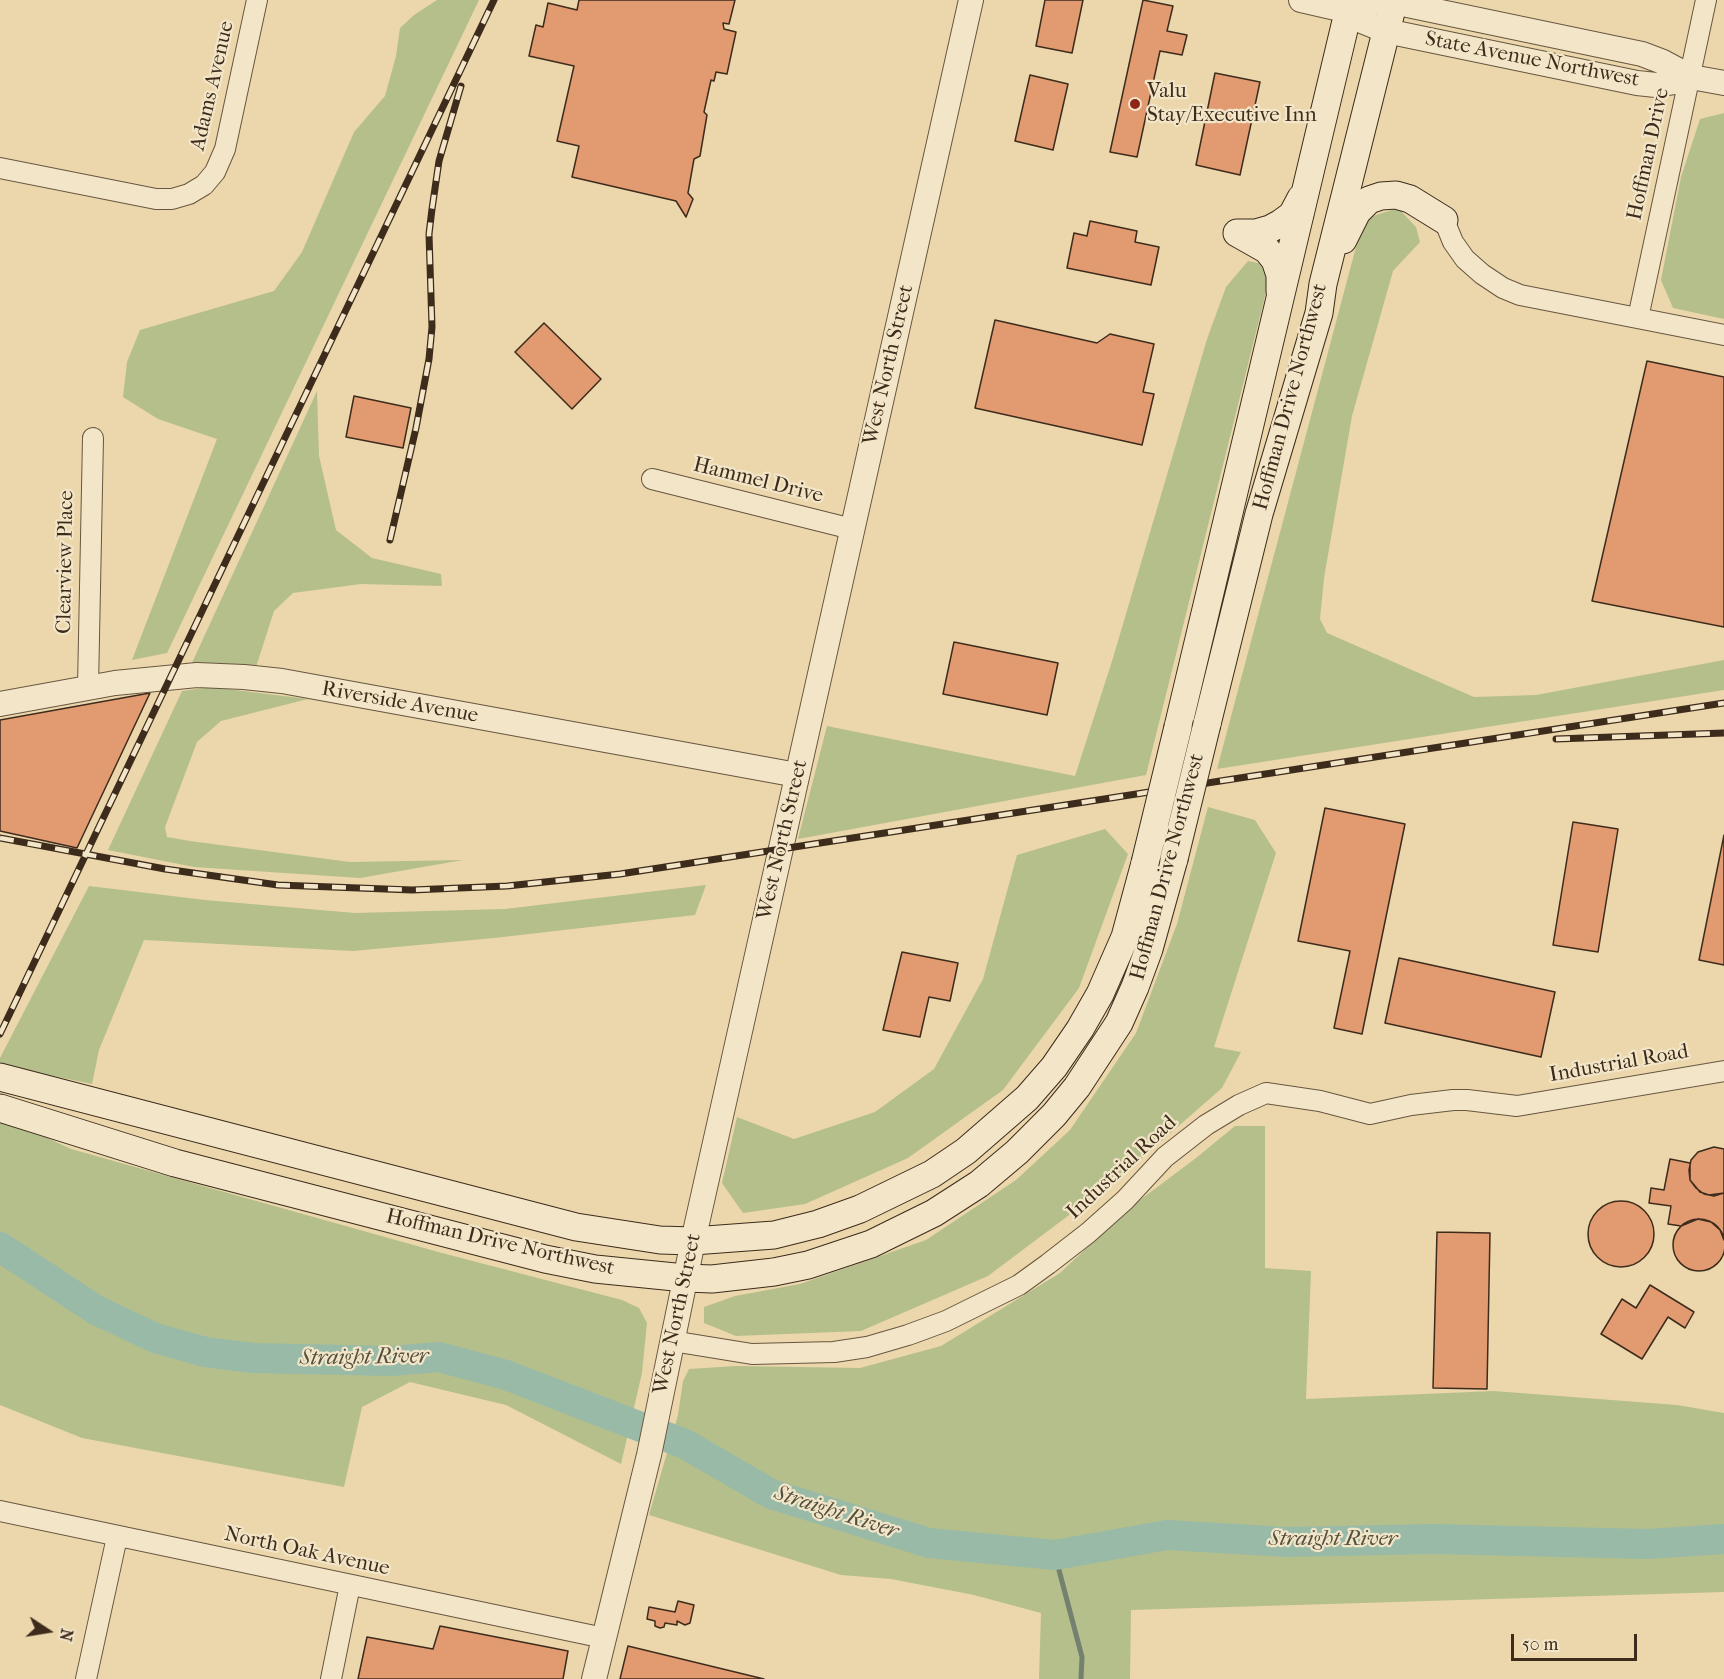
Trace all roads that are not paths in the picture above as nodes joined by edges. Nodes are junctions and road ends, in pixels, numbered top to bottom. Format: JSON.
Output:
{"nodes":[{"id":1,"x":258,"y":0,"type":"edge"},
{"id":2,"x":971,"y":0,"type":"edge"},
{"id":3,"x":1301,"y":0,"type":"edge"},
{"id":4,"x":1706,"y":0,"type":"edge"},
{"id":5,"x":1393,"y":1,"type":"edge"},
{"id":6,"x":1350,"y":5,"type":"edge"},
{"id":7,"x":1386,"y":31,"type":"junction"},
{"id":8,"x":1691,"y":77,"type":"junction"},
{"id":9,"x":1724,"y":83,"type":"edge"},
{"id":10,"x":0,"y":168,"type":"edge"},
{"id":11,"x":1306,"y":189,"type":"junction"},
{"id":12,"x":1444,"y":220,"type":"joint"},
{"id":13,"x":1281,"y":301,"type":"junction"},
{"id":14,"x":1319,"y":312,"type":"junction"},
{"id":15,"x":1638,"y":318,"type":"junction"},
{"id":16,"x":1724,"y":335,"type":"edge"},
{"id":17,"x":93,"y":438,"type":"dead end"},
{"id":18,"x":652,"y":479,"type":"dead end"},
{"id":19,"x":852,"y":529,"type":"junction"},
{"id":20,"x":88,"y":687,"type":"junction"},
{"id":21,"x":0,"y":704,"type":"edge"},
{"id":22,"x":797,"y":775,"type":"junction"},
{"id":23,"x":1724,"y":1071,"type":"edge"},
{"id":24,"x":0,"y":1077,"type":"edge"},
{"id":25,"x":0,"y":1108,"type":"edge"},
{"id":26,"x":693,"y":1241,"type":"junction"},
{"id":27,"x":685,"y":1278,"type":"junction"},
{"id":28,"x":672,"y":1341,"type":"junction"},
{"id":29,"x":0,"y":1511,"type":"edge"},
{"id":30,"x":117,"y":1537,"type":"junction"},
{"id":31,"x":350,"y":1585,"type":"junction"},
{"id":32,"x":604,"y":1638,"type":"junction"},
{"id":33,"x":86,"y":1679,"type":"edge"},
{"id":34,"x":331,"y":1679,"type":"edge"},
{"id":35,"x":594,"y":1679,"type":"edge"}],
"edges":[{"from":1,"to":10,"type":"street","name":"Adams Avenue"},
{"from":2,"to":19,"type":"street","name":"West North Street"},
{"from":3,"to":6,"type":"street","name":"State Avenue Northwest"},
{"from":4,"to":8,"type":"street","name":"Hoffman Drive"},
{"from":5,"to":6,"type":"street","name":"State Avenue Northwest"},
{"from":5,"to":7,"type":"main road","name":"Hoffman Drive Northwest"},
{"from":5,"to":8,"type":"street","name":"State Avenue Northwest"},
{"from":6,"to":7,"type":"street","name":"State Avenue Northwest"},
{"from":6,"to":11,"type":"main road","name":"Hoffman Drive Northwest"},
{"from":7,"to":8,"type":"street","name":"State Avenue Northwest"},
{"from":7,"to":14,"type":"main road","name":"Hoffman Drive Northwest"},
{"from":8,"to":9,"type":"street"},
{"from":8,"to":15,"type":"street","name":"Hoffman Drive"},
{"from":11,"to":13,"type":"main road","name":"Hoffman Drive Northwest"},
{"from":11,"to":13,"type":"main road"},
{"from":12,"to":14,"type":"main road"},
{"from":12,"to":15,"type":"street"},
{"from":13,"to":26,"type":"main road","name":"Hoffman Drive Northwest","bridge":true},
{"from":14,"to":27,"type":"main road","name":"Hoffman Drive Northwest","bridge":true},
{"from":15,"to":16,"type":"street"},
{"from":17,"to":20,"type":"street","name":"Clearview Place"},
{"from":18,"to":19,"type":"street","name":"Hammel Drive"},
{"from":19,"to":22,"type":"street","name":"West North Street"},
{"from":20,"to":21,"type":"street","name":"Riverside Avenue"},
{"from":20,"to":22,"type":"street","name":"Riverside Avenue"},
{"from":22,"to":26,"type":"street","name":"West North Street"},
{"from":23,"to":28,"type":"street","name":"Industrial Road"},
{"from":24,"to":26,"type":"main road","name":"Hoffman Drive Northwest"},
{"from":25,"to":27,"type":"main road","name":"Hoffman Drive Northwest"},
{"from":26,"to":27,"type":"street","name":"West North Street"},
{"from":27,"to":28,"type":"street","name":"West North Street"},
{"from":28,"to":32,"type":"street","name":"West North Street"},
{"from":29,"to":30,"type":"street","name":"North Oak Avenue"},
{"from":30,"to":31,"type":"street","name":"North Oak Avenue"},
{"from":30,"to":33,"type":"street"},
{"from":31,"to":32,"type":"street","name":"North Oak Avenue"},
{"from":31,"to":34,"type":"street"},
{"from":32,"to":35,"type":"street","name":"West North Street"}]}
